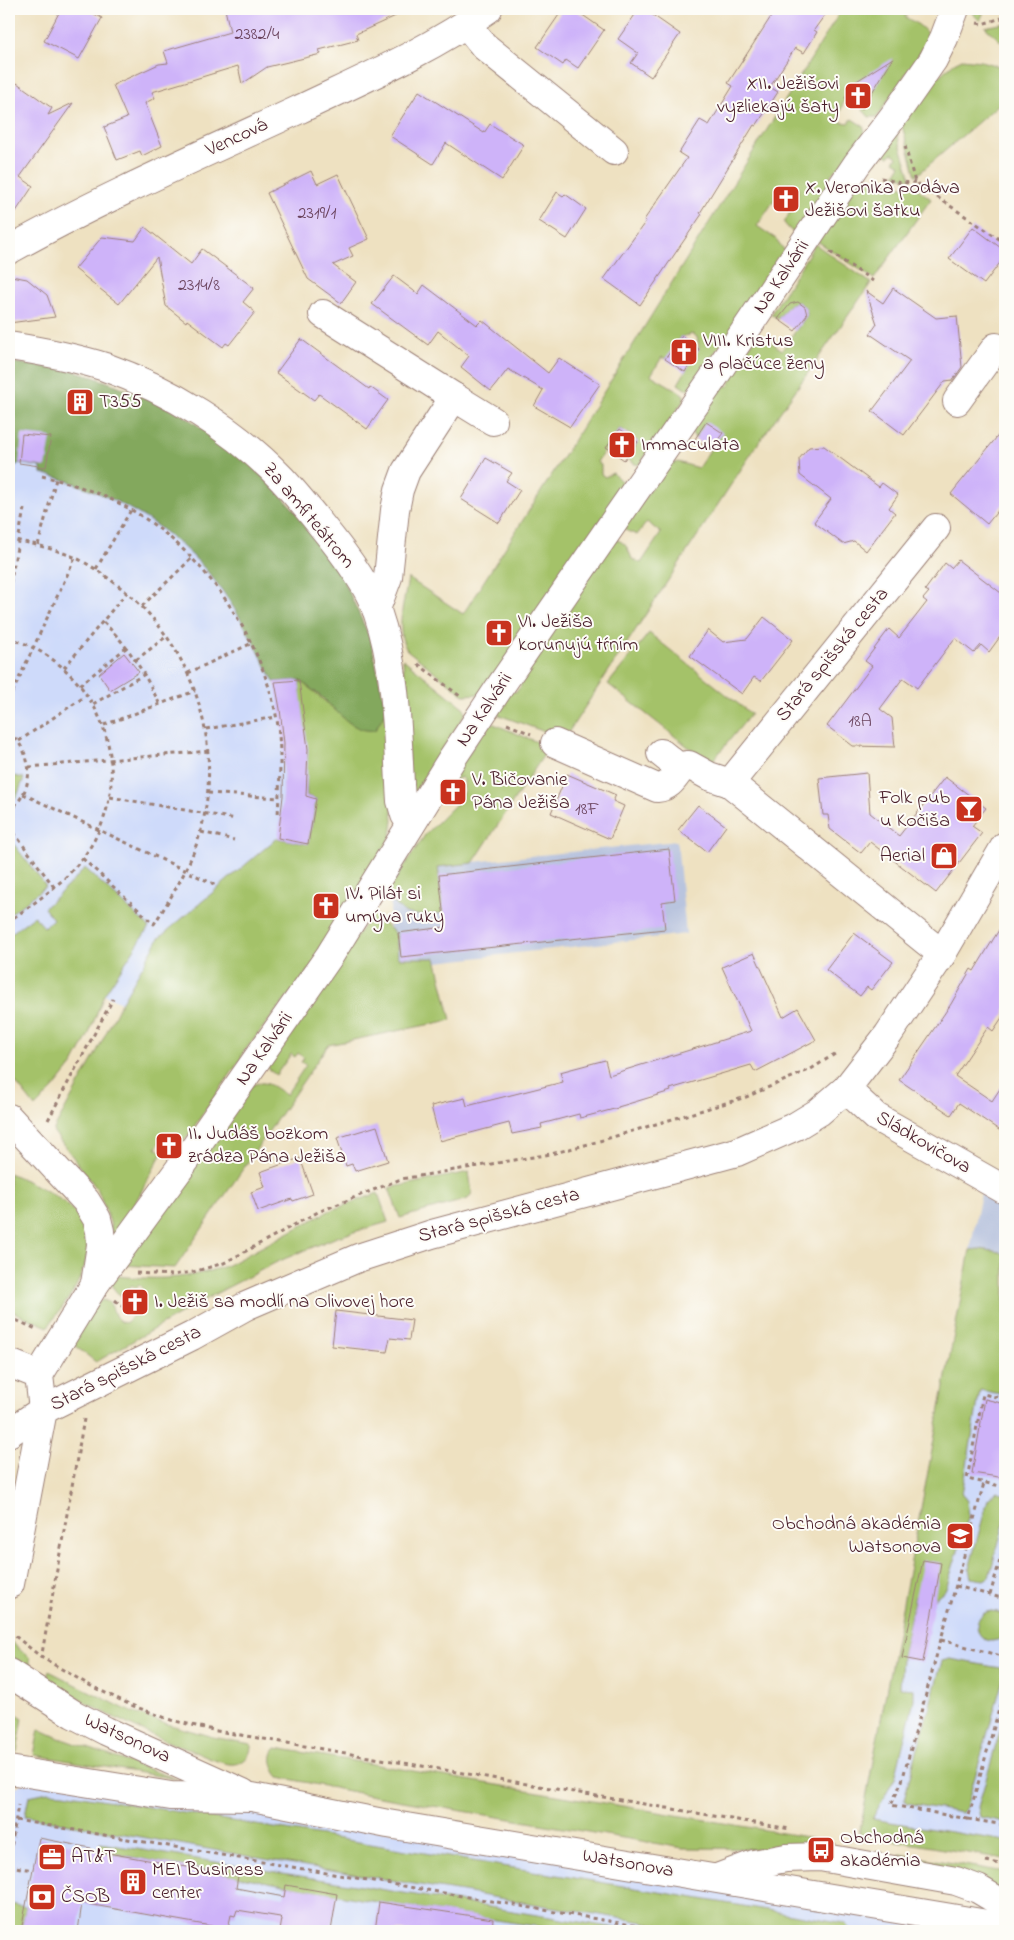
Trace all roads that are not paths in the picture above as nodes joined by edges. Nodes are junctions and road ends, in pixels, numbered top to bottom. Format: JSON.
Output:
{"nodes":[{"id":1,"x":488,"y":9,"type":"edge"},
{"id":2,"x":955,"y":9,"type":"edge"},
{"id":3,"x":466,"y":24,"type":"junction"},
{"id":4,"x":614,"y":151,"type":"dead end"},
{"id":5,"x":9,"y":250,"type":"edge"},
{"id":6,"x":323,"y":314,"type":"dead end"},
{"id":7,"x":9,"y":346,"type":"edge"},
{"id":8,"x":1005,"y":353,"type":"edge"},
{"id":9,"x":454,"y":397,"type":"junction"},
{"id":10,"x":956,"y":401,"type":"dead end"},
{"id":11,"x":493,"y":421,"type":"dead end"},
{"id":12,"x":936,"y":528,"type":"dead end"},
{"id":13,"x":376,"y":609,"type":"junction"},
{"id":14,"x":555,"y":744,"type":"road end"},
{"id":15,"x":730,"y":783,"type":"junction"},
{"id":16,"x":412,"y":824,"type":"junction"},
{"id":17,"x":1002,"y":860,"type":"edge"},
{"id":18,"x":942,"y":954,"type":"junction"},
{"id":19,"x":846,"y":1089,"type":"junction"},
{"id":20,"x":9,"y":1118,"type":"edge"},
{"id":21,"x":1005,"y":1190,"type":"edge"},
{"id":22,"x":100,"y":1276,"type":"junction"},
{"id":23,"x":9,"y":1363,"type":"edge"},
{"id":24,"x":39,"y":1376,"type":"junction"},
{"id":25,"x":43,"y":1410,"type":"junction"},
{"id":26,"x":9,"y":1433,"type":"edge"},
{"id":27,"x":10,"y":1584,"type":"dead end"},
{"id":28,"x":9,"y":1672,"type":"edge"},
{"id":29,"x":9,"y":1770,"type":"edge"},
{"id":30,"x":51,"y":1777,"type":"junction"},
{"id":31,"x":252,"y":1796,"type":"junction"},
{"id":32,"x":13,"y":1799,"type":"edge"},
{"id":33,"x":715,"y":1878,"type":"junction"},
{"id":34,"x":1005,"y":1905,"type":"edge"},
{"id":35,"x":1005,"y":1927,"type":"edge"}],
"edges":[{"from":1,"to":3,"type":"street","name":"Vencová"},
{"from":2,"to":16,"type":"street","name":"Na Kalvárii"},
{"from":3,"to":4,"type":"street"},
{"from":3,"to":5,"type":"street","name":"Vencová"},
{"from":6,"to":9,"type":"street"},
{"from":7,"to":13,"type":"street","name":"Za amfiteátrom"},
{"from":8,"to":10,"type":"street"},
{"from":9,"to":11,"type":"street"},
{"from":9,"to":13,"type":"street"},
{"from":12,"to":15,"type":"street","name":"Stará spišská cesta"},
{"from":13,"to":16,"type":"street","name":"Za amfiteátrom"},
{"from":14,"to":15,"type":"street"},
{"from":15,"to":18,"type":"street"},
{"from":16,"to":22,"type":"street","name":"Na Kalvárii"},
{"from":17,"to":18,"type":"street","name":"Stará spišská cesta"},
{"from":18,"to":19,"type":"street","name":"Stará spišská cesta"},
{"from":19,"to":21,"type":"street","name":"Sládkovičova"},
{"from":19,"to":25,"type":"street","name":"Stará spišská cesta"},
{"from":20,"to":22,"type":"street"},
{"from":22,"to":24,"type":"street","name":"Na Kalvárii"},
{"from":23,"to":24,"type":"street"},
{"from":24,"to":25,"type":"street"},
{"from":25,"to":26,"type":"street","name":"Stará spišská cesta"},
{"from":25,"to":27,"type":"street"},
{"from":28,"to":31,"type":"street","name":"Watsonova"},
{"from":29,"to":30,"type":"street","name":"Watsonova"},
{"from":30,"to":31,"type":"street","name":"Watsonova"},
{"from":30,"to":32,"type":"street"},
{"from":31,"to":33,"type":"street","name":"Watsonova"},
{"from":33,"to":34,"type":"street"},
{"from":33,"to":35,"type":"street","name":"Watsonova"}]}
